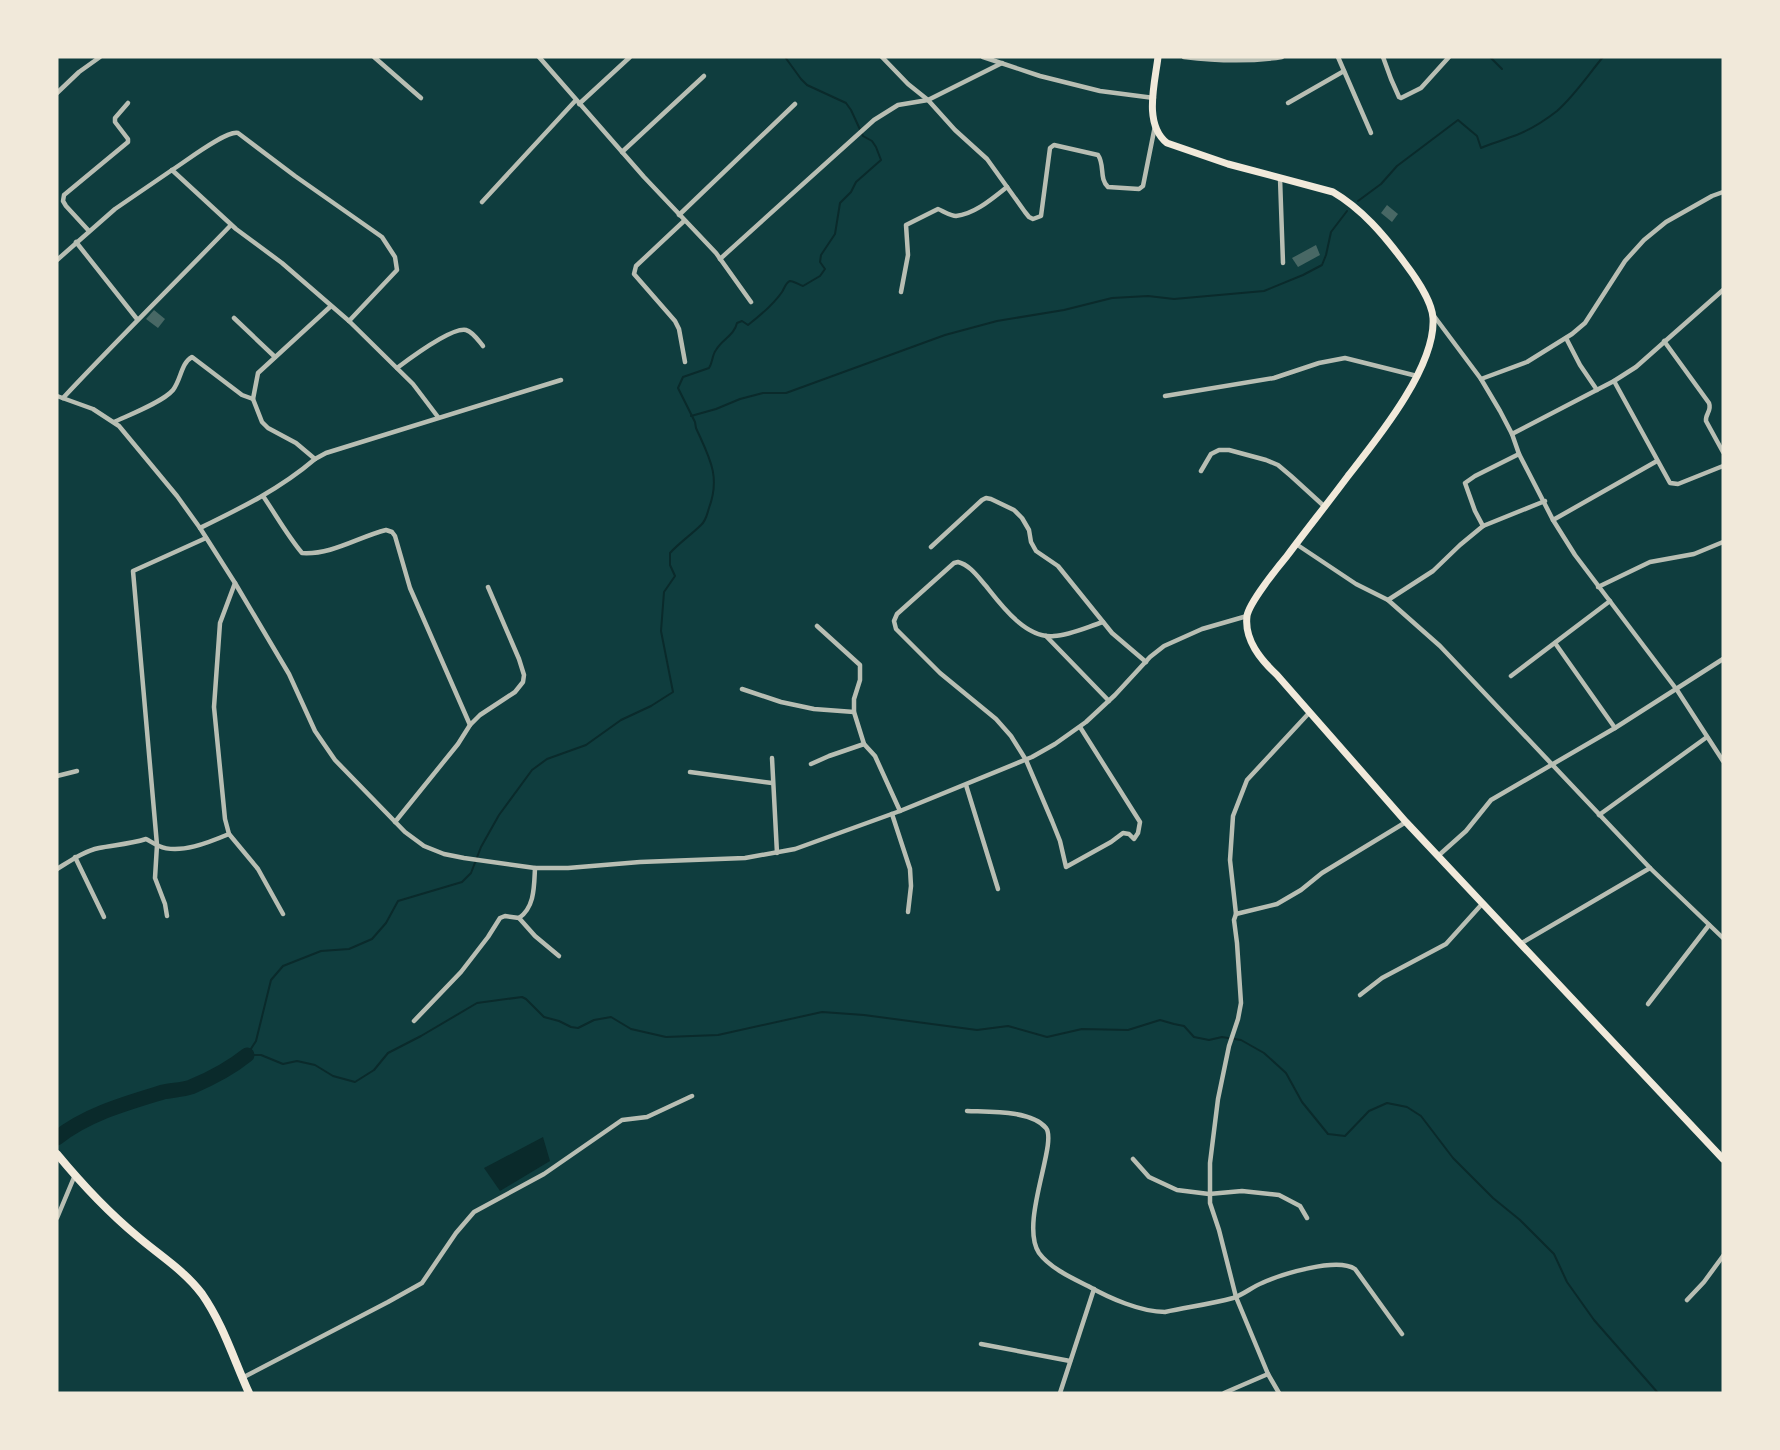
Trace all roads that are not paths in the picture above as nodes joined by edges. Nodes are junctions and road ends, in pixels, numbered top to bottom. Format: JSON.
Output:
{"nodes":[{"id":1,"x":100,"y":57,"type":"edge"},
{"id":2,"x":539,"y":57,"type":"edge"},
{"id":3,"x":630,"y":57,"type":"edge"},
{"id":4,"x":882,"y":57,"type":"edge"},
{"id":5,"x":983,"y":57,"type":"edge"},
{"id":6,"x":1158,"y":57,"type":"edge"},
{"id":7,"x":1185,"y":57,"type":"edge"},
{"id":8,"x":1280,"y":57,"type":"edge"},
{"id":9,"x":1338,"y":57,"type":"edge"},
{"id":10,"x":1383,"y":57,"type":"edge"},
{"id":11,"x":1449,"y":57,"type":"edge"},
{"id":12,"x":376,"y":58,"type":"edge"},
{"id":13,"x":1002,"y":63,"type":"junction"},
{"id":14,"x":1344,"y":71,"type":"junction"},
{"id":15,"x":704,"y":76,"type":"dead end"},
{"id":16,"x":57,"y":93,"type":"edge"},
{"id":17,"x":421,"y":98,"type":"dead end"},
{"id":18,"x":1154,"y":98,"type":"junction"},
{"id":19,"x":928,"y":100,"type":"junction"},
{"id":20,"x":577,"y":102,"type":"junction"},
{"id":21,"x":128,"y":103,"type":"dead end"},
{"id":22,"x":1288,"y":103,"type":"dead end"},
{"id":23,"x":795,"y":104,"type":"dead end"},
{"id":24,"x":1155,"y":126,"type":"junction"},
{"id":25,"x":1371,"y":133,"type":"dead end"},
{"id":26,"x":622,"y":152,"type":"junction"},
{"id":27,"x":172,"y":170,"type":"junction"},
{"id":28,"x":1280,"y":178,"type":"junction"},
{"id":29,"x":1007,"y":187,"type":"junction"},
{"id":30,"x":1723,"y":192,"type":"edge"},
{"id":31,"x":482,"y":202,"type":"dead end"},
{"id":32,"x":679,"y":215,"type":"junction"},
{"id":33,"x":684,"y":221,"type":"junction"},
{"id":34,"x":231,"y":225,"type":"junction"},
{"id":35,"x":89,"y":231,"type":"junction"},
{"id":36,"x":76,"y":242,"type":"junction"},
{"id":37,"x":720,"y":259,"type":"junction"},
{"id":38,"x":57,"y":260,"type":"edge"},
{"id":39,"x":1283,"y":263,"type":"dead end"},
{"id":40,"x":1723,"y":290,"type":"edge"},
{"id":41,"x":901,"y":292,"type":"dead end"},
{"id":42,"x":751,"y":302,"type":"dead end"},
{"id":43,"x":331,"y":306,"type":"junction"},
{"id":44,"x":1433,"y":315,"type":"junction"},
{"id":45,"x":234,"y":318,"type":"dead end"},
{"id":46,"x":137,"y":319,"type":"junction"},
{"id":47,"x":349,"y":321,"type":"junction"},
{"id":48,"x":1566,"y":338,"type":"junction"},
{"id":49,"x":1664,"y":341,"type":"junction"},
{"id":50,"x":483,"y":346,"type":"dead end"},
{"id":51,"x":275,"y":357,"type":"junction"},
{"id":52,"x":685,"y":362,"type":"dead end"},
{"id":53,"x":397,"y":368,"type":"junction"},
{"id":54,"x":1417,"y":376,"type":"junction"},
{"id":55,"x":1481,"y":379,"type":"junction"},
{"id":56,"x":561,"y":380,"type":"dead end"},
{"id":57,"x":1614,"y":381,"type":"junction"},
{"id":58,"x":1597,"y":390,"type":"junction"},
{"id":59,"x":57,"y":396,"type":"edge"},
{"id":60,"x":1166,"y":396,"type":"dead end"},
{"id":61,"x":63,"y":398,"type":"junction"},
{"id":62,"x":253,"y":399,"type":"junction"},
{"id":63,"x":438,"y":417,"type":"junction"},
{"id":64,"x":114,"y":422,"type":"junction"},
{"id":65,"x":1512,"y":434,"type":"junction"},
{"id":66,"x":1723,"y":452,"type":"edge"},
{"id":67,"x":1519,"y":454,"type":"junction"},
{"id":68,"x":315,"y":459,"type":"junction"},
{"id":69,"x":1657,"y":461,"type":"junction"},
{"id":70,"x":1723,"y":466,"type":"edge"},
{"id":71,"x":1201,"y":471,"type":"dead end"},
{"id":72,"x":263,"y":496,"type":"junction"},
{"id":73,"x":1545,"y":501,"type":"junction"},
{"id":74,"x":1324,"y":507,"type":"junction"},
{"id":75,"x":1553,"y":520,"type":"junction"},
{"id":76,"x":1483,"y":526,"type":"junction"},
{"id":77,"x":200,"y":528,"type":"junction"},
{"id":78,"x":206,"y":538,"type":"junction"},
{"id":79,"x":1723,"y":542,"type":"edge"},
{"id":80,"x":1296,"y":544,"type":"junction"},
{"id":81,"x":931,"y":547,"type":"dead end"},
{"id":82,"x":235,"y":583,"type":"junction"},
{"id":83,"x":488,"y":587,"type":"dead end"},
{"id":84,"x":1598,"y":587,"type":"junction"},
{"id":85,"x":1388,"y":600,"type":"junction"},
{"id":86,"x":1610,"y":601,"type":"junction"},
{"id":87,"x":1247,"y":616,"type":"junction"},
{"id":88,"x":1103,"y":622,"type":"junction"},
{"id":89,"x":817,"y":626,"type":"dead end"},
{"id":90,"x":1047,"y":636,"type":"junction"},
{"id":91,"x":1555,"y":643,"type":"junction"},
{"id":92,"x":1723,"y":659,"type":"edge"},
{"id":93,"x":1146,"y":662,"type":"junction"},
{"id":94,"x":1511,"y":676,"type":"dead end"},
{"id":95,"x":742,"y":689,"type":"dead end"},
{"id":96,"x":1677,"y":690,"type":"junction"},
{"id":97,"x":1109,"y":701,"type":"junction"},
{"id":98,"x":854,"y":712,"type":"junction"},
{"id":99,"x":1309,"y":713,"type":"junction"},
{"id":100,"x":470,"y":725,"type":"junction"},
{"id":101,"x":1080,"y":727,"type":"junction"},
{"id":102,"x":1616,"y":728,"type":"junction"},
{"id":103,"x":1707,"y":737,"type":"junction"},
{"id":104,"x":864,"y":744,"type":"junction"},
{"id":105,"x":772,"y":758,"type":"dead end"},
{"id":106,"x":1026,"y":760,"type":"junction"},
{"id":107,"x":1723,"y":760,"type":"edge"},
{"id":108,"x":811,"y":764,"type":"dead end"},
{"id":109,"x":1552,"y":766,"type":"junction"},
{"id":110,"x":77,"y":771,"type":"dead end"},
{"id":111,"x":690,"y":772,"type":"dead end"},
{"id":112,"x":57,"y":776,"type":"edge"},
{"id":113,"x":772,"y":783,"type":"junction"},
{"id":114,"x":966,"y":784,"type":"junction"},
{"id":115,"x":900,"y":811,"type":"junction"},
{"id":116,"x":892,"y":814,"type":"junction"},
{"id":117,"x":1599,"y":815,"type":"junction"},
{"id":118,"x":395,"y":822,"type":"junction"},
{"id":119,"x":1406,"y":822,"type":"junction"},
{"id":120,"x":229,"y":834,"type":"junction"},
{"id":121,"x":157,"y":845,"type":"junction"},
{"id":122,"x":777,"y":853,"type":"junction"},
{"id":123,"x":1438,"y":856,"type":"junction"},
{"id":124,"x":75,"y":857,"type":"junction"},
{"id":125,"x":536,"y":868,"type":"junction"},
{"id":126,"x":1650,"y":868,"type":"junction"},
{"id":127,"x":57,"y":870,"type":"edge"},
{"id":128,"x":998,"y":889,"type":"dead end"},
{"id":129,"x":1482,"y":904,"type":"junction"},
{"id":130,"x":908,"y":912,"type":"dead end"},
{"id":131,"x":283,"y":914,"type":"dead end"},
{"id":132,"x":1236,"y":914,"type":"junction"},
{"id":133,"x":167,"y":916,"type":"dead end"},
{"id":134,"x":104,"y":917,"type":"dead end"},
{"id":135,"x":519,"y":918,"type":"junction"},
{"id":136,"x":1709,"y":926,"type":"junction"},
{"id":137,"x":1723,"y":938,"type":"edge"},
{"id":138,"x":1520,"y":944,"type":"junction"},
{"id":139,"x":559,"y":956,"type":"dead end"},
{"id":140,"x":1360,"y":995,"type":"dead end"},
{"id":141,"x":1648,"y":1004,"type":"dead end"},
{"id":142,"x":414,"y":1021,"type":"dead end"},
{"id":143,"x":692,"y":1096,"type":"dead end"},
{"id":144,"x":967,"y":1111,"type":"dead end"},
{"id":145,"x":1713,"y":1149,"type":"junction"},
{"id":146,"x":57,"y":1154,"type":"edge"},
{"id":147,"x":1723,"y":1155,"type":"edge"},
{"id":148,"x":1133,"y":1159,"type":"dead end"},
{"id":149,"x":1723,"y":1159,"type":"edge"},
{"id":150,"x":75,"y":1175,"type":"junction"},
{"id":151,"x":1209,"y":1194,"type":"junction"},
{"id":152,"x":57,"y":1218,"type":"edge"},
{"id":153,"x":1307,"y":1218,"type":"dead end"},
{"id":154,"x":1723,"y":1256,"type":"edge"},
{"id":155,"x":1094,"y":1289,"type":"junction"},
{"id":156,"x":1236,"y":1297,"type":"junction"},
{"id":157,"x":1687,"y":1300,"type":"dead end"},
{"id":158,"x":1401,"y":1334,"type":"dead end"},
{"id":159,"x":981,"y":1344,"type":"dead end"},
{"id":160,"x":1070,"y":1361,"type":"junction"},
{"id":161,"x":1268,"y":1374,"type":"junction"},
{"id":162,"x":242,"y":1378,"type":"junction"},
{"id":163,"x":249,"y":1393,"type":"edge"},
{"id":164,"x":1060,"y":1393,"type":"edge"},
{"id":165,"x":1224,"y":1393,"type":"edge"},
{"id":166,"x":1279,"y":1393,"type":"edge"}],
"edges":[{"from":1,"to":16,"type":"street"},
{"from":2,"to":20,"type":"street"},
{"from":3,"to":20,"type":"street"},
{"from":4,"to":19,"type":"street"},
{"from":5,"to":13,"type":"street"},
{"from":6,"to":18,"type":"main road"},
{"from":7,"to":8,"type":"street"},
{"from":9,"to":14,"type":"street"},
{"from":10,"to":11,"type":"street"},
{"from":12,"to":17,"type":"street"},
{"from":13,"to":18,"type":"street"},
{"from":13,"to":19,"type":"street"},
{"from":14,"to":22,"type":"street"},
{"from":14,"to":25,"type":"street"},
{"from":15,"to":26,"type":"street"},
{"from":18,"to":24,"type":"main road"},
{"from":19,"to":29,"type":"street"},
{"from":19,"to":37,"type":"street"},
{"from":20,"to":26,"type":"street"},
{"from":20,"to":31,"type":"street"},
{"from":21,"to":35,"type":"street"},
{"from":23,"to":32,"type":"street"},
{"from":24,"to":28,"type":"main road"},
{"from":24,"to":29,"type":"street"},
{"from":26,"to":32,"type":"street"},
{"from":27,"to":34,"type":"street"},
{"from":27,"to":35,"type":"street"},
{"from":27,"to":47,"type":"street"},
{"from":28,"to":39,"type":"street"},
{"from":28,"to":44,"type":"main road"},
{"from":29,"to":41,"type":"street"},
{"from":30,"to":48,"type":"street"},
{"from":32,"to":33,"type":"street"},
{"from":33,"to":37,"type":"street"},
{"from":33,"to":52,"type":"street"},
{"from":34,"to":43,"type":"street"},
{"from":34,"to":46,"type":"street"},
{"from":35,"to":36,"type":"street"},
{"from":36,"to":38,"type":"street"},
{"from":36,"to":46,"type":"street"},
{"from":37,"to":42,"type":"street"},
{"from":40,"to":49,"type":"street"},
{"from":43,"to":47,"type":"street"},
{"from":43,"to":51,"type":"street"},
{"from":44,"to":54,"type":"main road"},
{"from":44,"to":55,"type":"street"},
{"from":45,"to":51,"type":"street"},
{"from":46,"to":61,"type":"street"},
{"from":47,"to":53,"type":"street"},
{"from":48,"to":55,"type":"street"},
{"from":48,"to":58,"type":"street"},
{"from":49,"to":57,"type":"street"},
{"from":49,"to":66,"type":"street"},
{"from":50,"to":53,"type":"street"},
{"from":51,"to":62,"type":"street"},
{"from":53,"to":63,"type":"street"},
{"from":54,"to":60,"type":"street"},
{"from":54,"to":74,"type":"main road"},
{"from":55,"to":65,"type":"street"},
{"from":56,"to":63,"type":"street"},
{"from":57,"to":58,"type":"street"},
{"from":57,"to":69,"type":"street"},
{"from":58,"to":65,"type":"street"},
{"from":59,"to":61,"type":"street"},
{"from":61,"to":64,"type":"street"},
{"from":62,"to":64,"type":"street"},
{"from":62,"to":68,"type":"street"},
{"from":63,"to":68,"type":"street"},
{"from":64,"to":77,"type":"street"},
{"from":65,"to":67,"type":"street"},
{"from":67,"to":73,"type":"street"},
{"from":67,"to":76,"type":"street"},
{"from":68,"to":72,"type":"street"},
{"from":69,"to":70,"type":"street"},
{"from":69,"to":75,"type":"street"},
{"from":71,"to":74,"type":"street"},
{"from":72,"to":77,"type":"street"},
{"from":72,"to":100,"type":"street"},
{"from":73,"to":75,"type":"street"},
{"from":73,"to":76,"type":"street"},
{"from":74,"to":80,"type":"main road"},
{"from":75,"to":84,"type":"street"},
{"from":76,"to":85,"type":"street"},
{"from":77,"to":78,"type":"street"},
{"from":78,"to":82,"type":"street"},
{"from":78,"to":121,"type":"street"},
{"from":79,"to":84,"type":"street"},
{"from":80,"to":85,"type":"street"},
{"from":80,"to":87,"type":"main road"},
{"from":81,"to":88,"type":"street"},
{"from":82,"to":118,"type":"street"},
{"from":82,"to":120,"type":"street"},
{"from":83,"to":100,"type":"street"},
{"from":84,"to":86,"type":"street"},
{"from":85,"to":109,"type":"street"},
{"from":86,"to":91,"type":"street"},
{"from":86,"to":96,"type":"street"},
{"from":87,"to":93,"type":"street"},
{"from":87,"to":99,"type":"main road"},
{"from":88,"to":90,"type":"street"},
{"from":88,"to":93,"type":"street"},
{"from":89,"to":98,"type":"street"},
{"from":90,"to":97,"type":"street"},
{"from":90,"to":106,"type":"street"},
{"from":91,"to":94,"type":"street"},
{"from":91,"to":102,"type":"street"},
{"from":92,"to":96,"type":"street"},
{"from":93,"to":97,"type":"street"},
{"from":95,"to":98,"type":"street"},
{"from":96,"to":102,"type":"street"},
{"from":96,"to":103,"type":"street"},
{"from":97,"to":101,"type":"street"},
{"from":98,"to":104,"type":"street"},
{"from":99,"to":119,"type":"main road"},
{"from":99,"to":132,"type":"street"},
{"from":100,"to":118,"type":"street"},
{"from":101,"to":106,"type":"street"},
{"from":101,"to":106,"type":"street"},
{"from":102,"to":109,"type":"street"},
{"from":103,"to":107,"type":"street"},
{"from":103,"to":117,"type":"street"},
{"from":104,"to":108,"type":"street"},
{"from":104,"to":115,"type":"street"},
{"from":105,"to":113,"type":"street"},
{"from":106,"to":114,"type":"street"},
{"from":109,"to":117,"type":"street"},
{"from":109,"to":123,"type":"street"},
{"from":110,"to":112,"type":"street"},
{"from":111,"to":113,"type":"street"},
{"from":113,"to":122,"type":"street"},
{"from":114,"to":115,"type":"street"},
{"from":114,"to":128,"type":"street"},
{"from":115,"to":116,"type":"street"},
{"from":116,"to":122,"type":"street"},
{"from":116,"to":130,"type":"street"},
{"from":117,"to":126,"type":"street"},
{"from":118,"to":125,"type":"street"},
{"from":119,"to":123,"type":"main road"},
{"from":119,"to":132,"type":"street"},
{"from":120,"to":121,"type":"street"},
{"from":120,"to":131,"type":"street"},
{"from":121,"to":124,"type":"street"},
{"from":121,"to":133,"type":"street"},
{"from":122,"to":125,"type":"street"},
{"from":123,"to":129,"type":"main road"},
{"from":124,"to":127,"type":"street"},
{"from":124,"to":134,"type":"street"},
{"from":125,"to":135,"type":"street"},
{"from":126,"to":136,"type":"street"},
{"from":126,"to":138,"type":"street"},
{"from":129,"to":138,"type":"main road"},
{"from":129,"to":140,"type":"street"},
{"from":132,"to":151,"type":"street"},
{"from":135,"to":139,"type":"street"},
{"from":135,"to":142,"type":"street"},
{"from":136,"to":137,"type":"street"},
{"from":136,"to":141,"type":"street"},
{"from":138,"to":145,"type":"main road"},
{"from":143,"to":162,"type":"street"},
{"from":144,"to":155,"type":"street"},
{"from":145,"to":147,"type":"main road"},
{"from":145,"to":149,"type":"main road"},
{"from":146,"to":150,"type":"highway"},
{"from":148,"to":151,"type":"street"},
{"from":150,"to":152,"type":"street"},
{"from":150,"to":162,"type":"highway"},
{"from":151,"to":153,"type":"street"},
{"from":151,"to":156,"type":"street"},
{"from":154,"to":157,"type":"street"},
{"from":155,"to":156,"type":"street"},
{"from":155,"to":160,"type":"street"},
{"from":156,"to":158,"type":"street"},
{"from":156,"to":161,"type":"street"},
{"from":159,"to":160,"type":"street"},
{"from":160,"to":164,"type":"street"},
{"from":161,"to":165,"type":"street"},
{"from":161,"to":166,"type":"street"},
{"from":162,"to":163,"type":"highway"}]}
